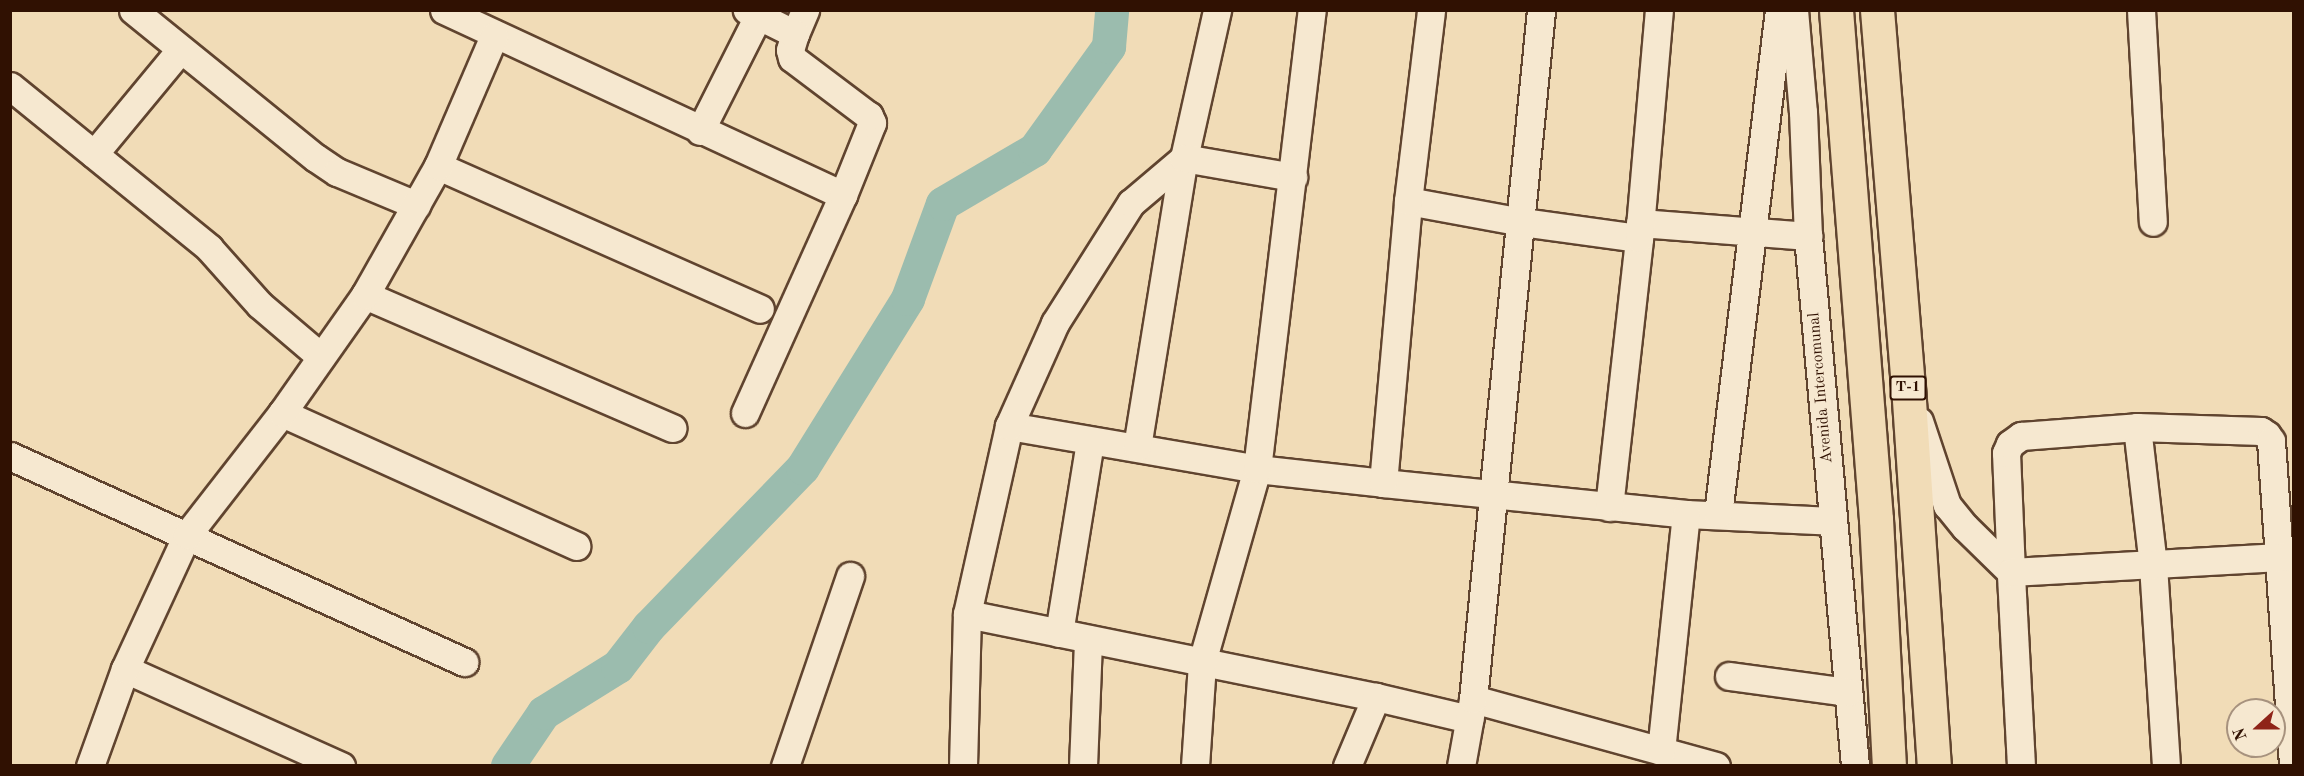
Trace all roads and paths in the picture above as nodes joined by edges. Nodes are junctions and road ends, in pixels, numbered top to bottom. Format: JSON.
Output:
{"nodes":[{"id":1,"x":133,"y":10,"type":"edge"},
{"id":2,"x":444,"y":10,"type":"edge"},
{"id":3,"x":1217,"y":10,"type":"edge"},
{"id":4,"x":1312,"y":10,"type":"edge"},
{"id":5,"x":1431,"y":10,"type":"edge"},
{"id":6,"x":1541,"y":10,"type":"edge"},
{"id":7,"x":1659,"y":10,"type":"edge"},
{"id":8,"x":1779,"y":10,"type":"edge"},
{"id":9,"x":1794,"y":10,"type":"edge"},
{"id":10,"x":1836,"y":10,"type":"edge"},
{"id":11,"x":1877,"y":10,"type":"edge"},
{"id":12,"x":2141,"y":10,"type":"edge"},
{"id":13,"x":752,"y":13,"type":"edge"},
{"id":14,"x":800,"y":22,"type":"edge"},
{"id":15,"x":494,"y":36,"type":"junction"},
{"id":16,"x":180,"y":50,"type":"junction"},
{"id":17,"x":10,"y":86,"type":"edge"},
{"id":18,"x":700,"y":131,"type":"junction"},
{"id":19,"x":94,"y":154,"type":"junction"},
{"id":20,"x":1184,"y":158,"type":"junction"},
{"id":21,"x":438,"y":166,"type":"junction"},
{"id":22,"x":1293,"y":177,"type":"junction"},
{"id":23,"x":843,"y":195,"type":"junction"},
{"id":24,"x":1408,"y":201,"type":"junction"},
{"id":25,"x":416,"y":205,"type":"junction"},
{"id":26,"x":1522,"y":222,"type":"junction"},
{"id":27,"x":2153,"y":222,"type":"dead end"},
{"id":28,"x":1639,"y":230,"type":"junction"},
{"id":29,"x":1751,"y":232,"type":"junction"},
{"id":30,"x":1808,"y":236,"type":"junction"},
{"id":31,"x":365,"y":295,"type":"junction"},
{"id":32,"x":760,"y":309,"type":"dead end"},
{"id":33,"x":321,"y":357,"type":"junction"},
{"id":34,"x":1908,"y":386,"type":"junction"},
{"id":35,"x":282,"y":413,"type":"junction"},
{"id":36,"x":745,"y":413,"type":"dead end"},
{"id":37,"x":1009,"y":426,"type":"junction"},
{"id":38,"x":2137,"y":427,"type":"junction"},
{"id":39,"x":672,"y":428,"type":"dead end"},
{"id":40,"x":1090,"y":441,"type":"junction"},
{"id":41,"x":1137,"y":447,"type":"junction"},
{"id":42,"x":10,"y":456,"type":"edge"},
{"id":43,"x":1257,"y":469,"type":"junction"},
{"id":44,"x":1383,"y":483,"type":"junction"},
{"id":45,"x":1493,"y":495,"type":"junction"},
{"id":46,"x":1609,"y":507,"type":"junction"},
{"id":47,"x":1686,"y":514,"type":"junction"},
{"id":48,"x":1718,"y":514,"type":"junction"},
{"id":49,"x":1832,"y":521,"type":"junction"},
{"id":50,"x":187,"y":535,"type":"junction"},
{"id":51,"x":576,"y":546,"type":"dead end"},
{"id":52,"x":2286,"y":556,"type":"edge"},
{"id":53,"x":2153,"y":565,"type":"junction"},
{"id":54,"x":2011,"y":572,"type":"junction"},
{"id":55,"x":850,"y":576,"type":"dead end"},
{"id":56,"x":967,"y":614,"type":"junction"},
{"id":57,"x":1059,"y":633,"type":"junction"},
{"id":58,"x":1088,"y":639,"type":"junction"},
{"id":59,"x":464,"y":662,"type":"dead end"},
{"id":60,"x":1202,"y":662,"type":"junction"},
{"id":61,"x":125,"y":669,"type":"junction"},
{"id":62,"x":1729,"y":676,"type":"dead end"},
{"id":63,"x":1848,"y":692,"type":"junction"},
{"id":64,"x":1376,"y":697,"type":"junction"},
{"id":65,"x":1471,"y":709,"type":"junction"},
{"id":66,"x":1661,"y":751,"type":"junction"},
{"id":67,"x":90,"y":765,"type":"edge"},
{"id":68,"x":341,"y":765,"type":"edge"},
{"id":69,"x":785,"y":765,"type":"edge"},
{"id":70,"x":963,"y":765,"type":"edge"},
{"id":71,"x":1083,"y":765,"type":"edge"},
{"id":72,"x":1196,"y":765,"type":"edge"},
{"id":73,"x":1347,"y":765,"type":"edge"},
{"id":74,"x":1461,"y":765,"type":"edge"},
{"id":75,"x":1716,"y":765,"type":"edge"},
{"id":76,"x":1855,"y":765,"type":"edge"},
{"id":77,"x":1889,"y":765,"type":"edge"},
{"id":78,"x":1934,"y":765,"type":"edge"},
{"id":79,"x":2021,"y":765,"type":"edge"},
{"id":80,"x":2166,"y":765,"type":"edge"},
{"id":81,"x":2293,"y":765,"type":"edge"}],
"edges":[{"from":1,"to":16,"type":"street"},
{"from":2,"to":15,"type":"street"},
{"from":3,"to":20,"type":"street"},
{"from":4,"to":22,"type":"street"},
{"from":5,"to":24,"type":"street"},
{"from":6,"to":26,"type":"street"},
{"from":7,"to":28,"type":"street"},
{"from":8,"to":29,"type":"street"},
{"from":9,"to":30,"type":"street","name":"Avenida Intercomunal"},
{"from":10,"to":77,"type":"main road","number":"T-1"},
{"from":11,"to":34,"type":"main road","number":"T-1"},
{"from":12,"to":27,"type":"street"},
{"from":13,"to":14,"type":"street"},
{"from":13,"to":18,"type":"street"},
{"from":14,"to":23,"type":"street"},
{"from":15,"to":18,"type":"street"},
{"from":15,"to":21,"type":"street"},
{"from":16,"to":19,"type":"street"},
{"from":16,"to":25,"type":"street"},
{"from":17,"to":19,"type":"street"},
{"from":18,"to":23,"type":"street"},
{"from":19,"to":33,"type":"street"},
{"from":20,"to":22,"type":"street"},
{"from":20,"to":37,"type":"street"},
{"from":20,"to":41,"type":"street"},
{"from":21,"to":25,"type":"street"},
{"from":21,"to":32,"type":"street"},
{"from":22,"to":43,"type":"street"},
{"from":23,"to":36,"type":"street"},
{"from":24,"to":26,"type":"street"},
{"from":24,"to":44,"type":"street"},
{"from":25,"to":31,"type":"street"},
{"from":26,"to":28,"type":"street"},
{"from":26,"to":45,"type":"street"},
{"from":28,"to":29,"type":"street"},
{"from":28,"to":46,"type":"street"},
{"from":29,"to":30,"type":"street"},
{"from":29,"to":48,"type":"street"},
{"from":30,"to":49,"type":"street","name":"Avenida Intercomunal"},
{"from":31,"to":33,"type":"street"},
{"from":31,"to":39,"type":"street"},
{"from":33,"to":35,"type":"street"},
{"from":34,"to":54,"type":"street"},
{"from":34,"to":78,"type":"main road","number":"T-1"},
{"from":35,"to":50,"type":"street"},
{"from":35,"to":51,"type":"street"},
{"from":37,"to":40,"type":"street"},
{"from":37,"to":56,"type":"street"},
{"from":38,"to":52,"type":"street"},
{"from":38,"to":53,"type":"street"},
{"from":38,"to":54,"type":"street"},
{"from":40,"to":41,"type":"street"},
{"from":40,"to":57,"type":"street"},
{"from":41,"to":43,"type":"street"},
{"from":42,"to":50,"type":"street"},
{"from":43,"to":44,"type":"street"},
{"from":43,"to":60,"type":"street"},
{"from":44,"to":45,"type":"street"},
{"from":45,"to":46,"type":"street"},
{"from":45,"to":65,"type":"street"},
{"from":46,"to":47,"type":"street"},
{"from":47,"to":48,"type":"street"},
{"from":47,"to":66,"type":"street"},
{"from":48,"to":49,"type":"street"},
{"from":49,"to":63,"type":"street","name":"Avenida Intercomunal"},
{"from":50,"to":59,"type":"street"},
{"from":50,"to":61,"type":"street"},
{"from":52,"to":53,"type":"street"},
{"from":52,"to":81,"type":"street"},
{"from":53,"to":54,"type":"street"},
{"from":53,"to":80,"type":"street"},
{"from":54,"to":79,"type":"street"},
{"from":55,"to":69,"type":"street"},
{"from":56,"to":57,"type":"street"},
{"from":56,"to":70,"type":"street"},
{"from":57,"to":58,"type":"street"},
{"from":58,"to":60,"type":"street"},
{"from":58,"to":71,"type":"street"},
{"from":60,"to":64,"type":"street"},
{"from":60,"to":72,"type":"street"},
{"from":61,"to":67,"type":"street"},
{"from":61,"to":68,"type":"street"},
{"from":62,"to":63,"type":"street"},
{"from":63,"to":76,"type":"street","name":"Avenida Intercomunal"},
{"from":64,"to":65,"type":"street"},
{"from":64,"to":73,"type":"street"},
{"from":65,"to":66,"type":"street"},
{"from":65,"to":74,"type":"street"},
{"from":66,"to":75,"type":"street"}]}
